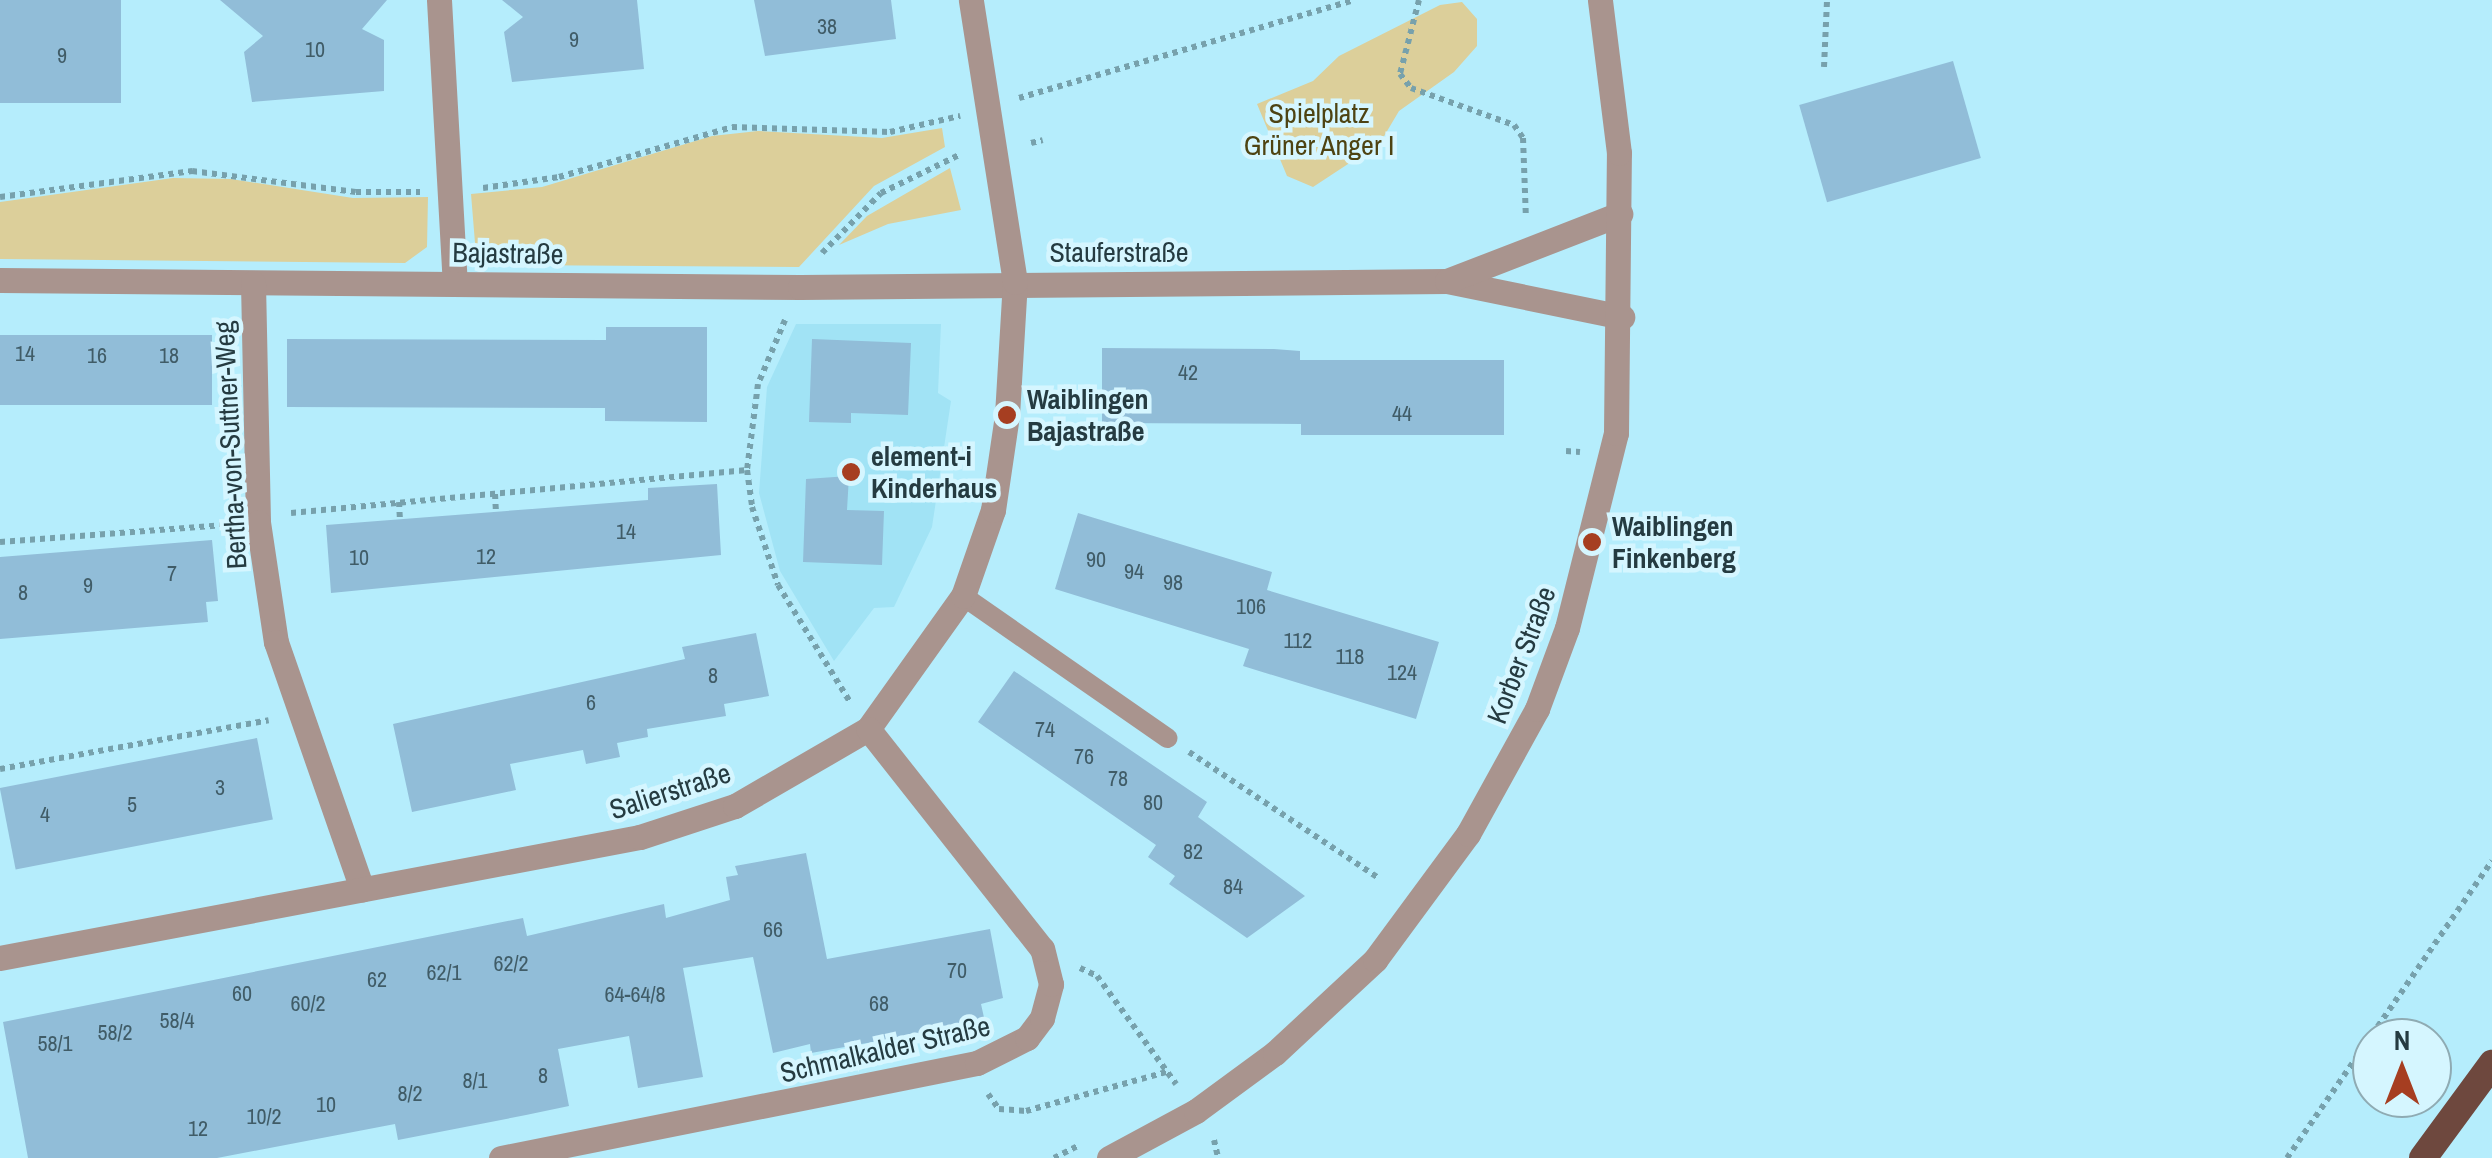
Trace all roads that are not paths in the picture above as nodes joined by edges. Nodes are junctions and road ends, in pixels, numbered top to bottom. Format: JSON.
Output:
{"nodes":[{"id":1,"x":438,"y":0,"type":"edge"},
{"id":2,"x":971,"y":0,"type":"edge"},
{"id":3,"x":1600,"y":0,"type":"edge"},
{"id":4,"x":1620,"y":214,"type":"junction"},
{"id":5,"x":0,"y":280,"type":"edge"},
{"id":6,"x":1447,"y":281,"type":"junction"},
{"id":7,"x":454,"y":282,"type":"junction"},
{"id":8,"x":1015,"y":282,"type":"junction"},
{"id":9,"x":252,"y":283,"type":"junction"},
{"id":10,"x":1622,"y":317,"type":"junction"},
{"id":11,"x":964,"y":596,"type":"junction"},
{"id":12,"x":868,"y":729,"type":"junction"},
{"id":13,"x":1168,"y":738,"type":"road end"},
{"id":14,"x":362,"y":889,"type":"junction"},
{"id":15,"x":0,"y":958,"type":"edge"},
{"id":16,"x":2492,"y":1064,"type":"edge"},
{"id":17,"x":500,"y":1158,"type":"edge"},
{"id":18,"x":1109,"y":1158,"type":"edge"},
{"id":19,"x":2423,"y":1158,"type":"edge"}],
"edges":[{"from":1,"to":7,"type":"street"},
{"from":2,"to":8,"type":"street","name":"Stauferstraße"},
{"from":3,"to":4,"type":"street","name":"Korber Straße"},
{"from":4,"to":6,"type":"street","name":"Stauferstraße"},
{"from":4,"to":10,"type":"street","name":"Korber Straße"},
{"from":5,"to":9,"type":"street","name":"Bajastraße"},
{"from":6,"to":8,"type":"street","name":"Stauferstraße"},
{"from":6,"to":10,"type":"street","name":"Stauferstraße"},
{"from":7,"to":8,"type":"street","name":"Bajastraße"},
{"from":7,"to":9,"type":"street","name":"Bajastraße"},
{"from":8,"to":11,"type":"street","name":"Salierstraße"},
{"from":9,"to":14,"type":"street","name":"Bertha-von-Suttner-Weg"},
{"from":10,"to":18,"type":"street","name":"Korber Straße"},
{"from":11,"to":12,"type":"street","name":"Salierstraße"},
{"from":11,"to":13,"type":"lane"},
{"from":12,"to":14,"type":"street","name":"Salierstraße"},
{"from":12,"to":17,"type":"street","name":"Schmalkalder Straße"},
{"from":14,"to":15,"type":"street","name":"Salierstraße"},
{"from":16,"to":19,"type":"highway"}]}
